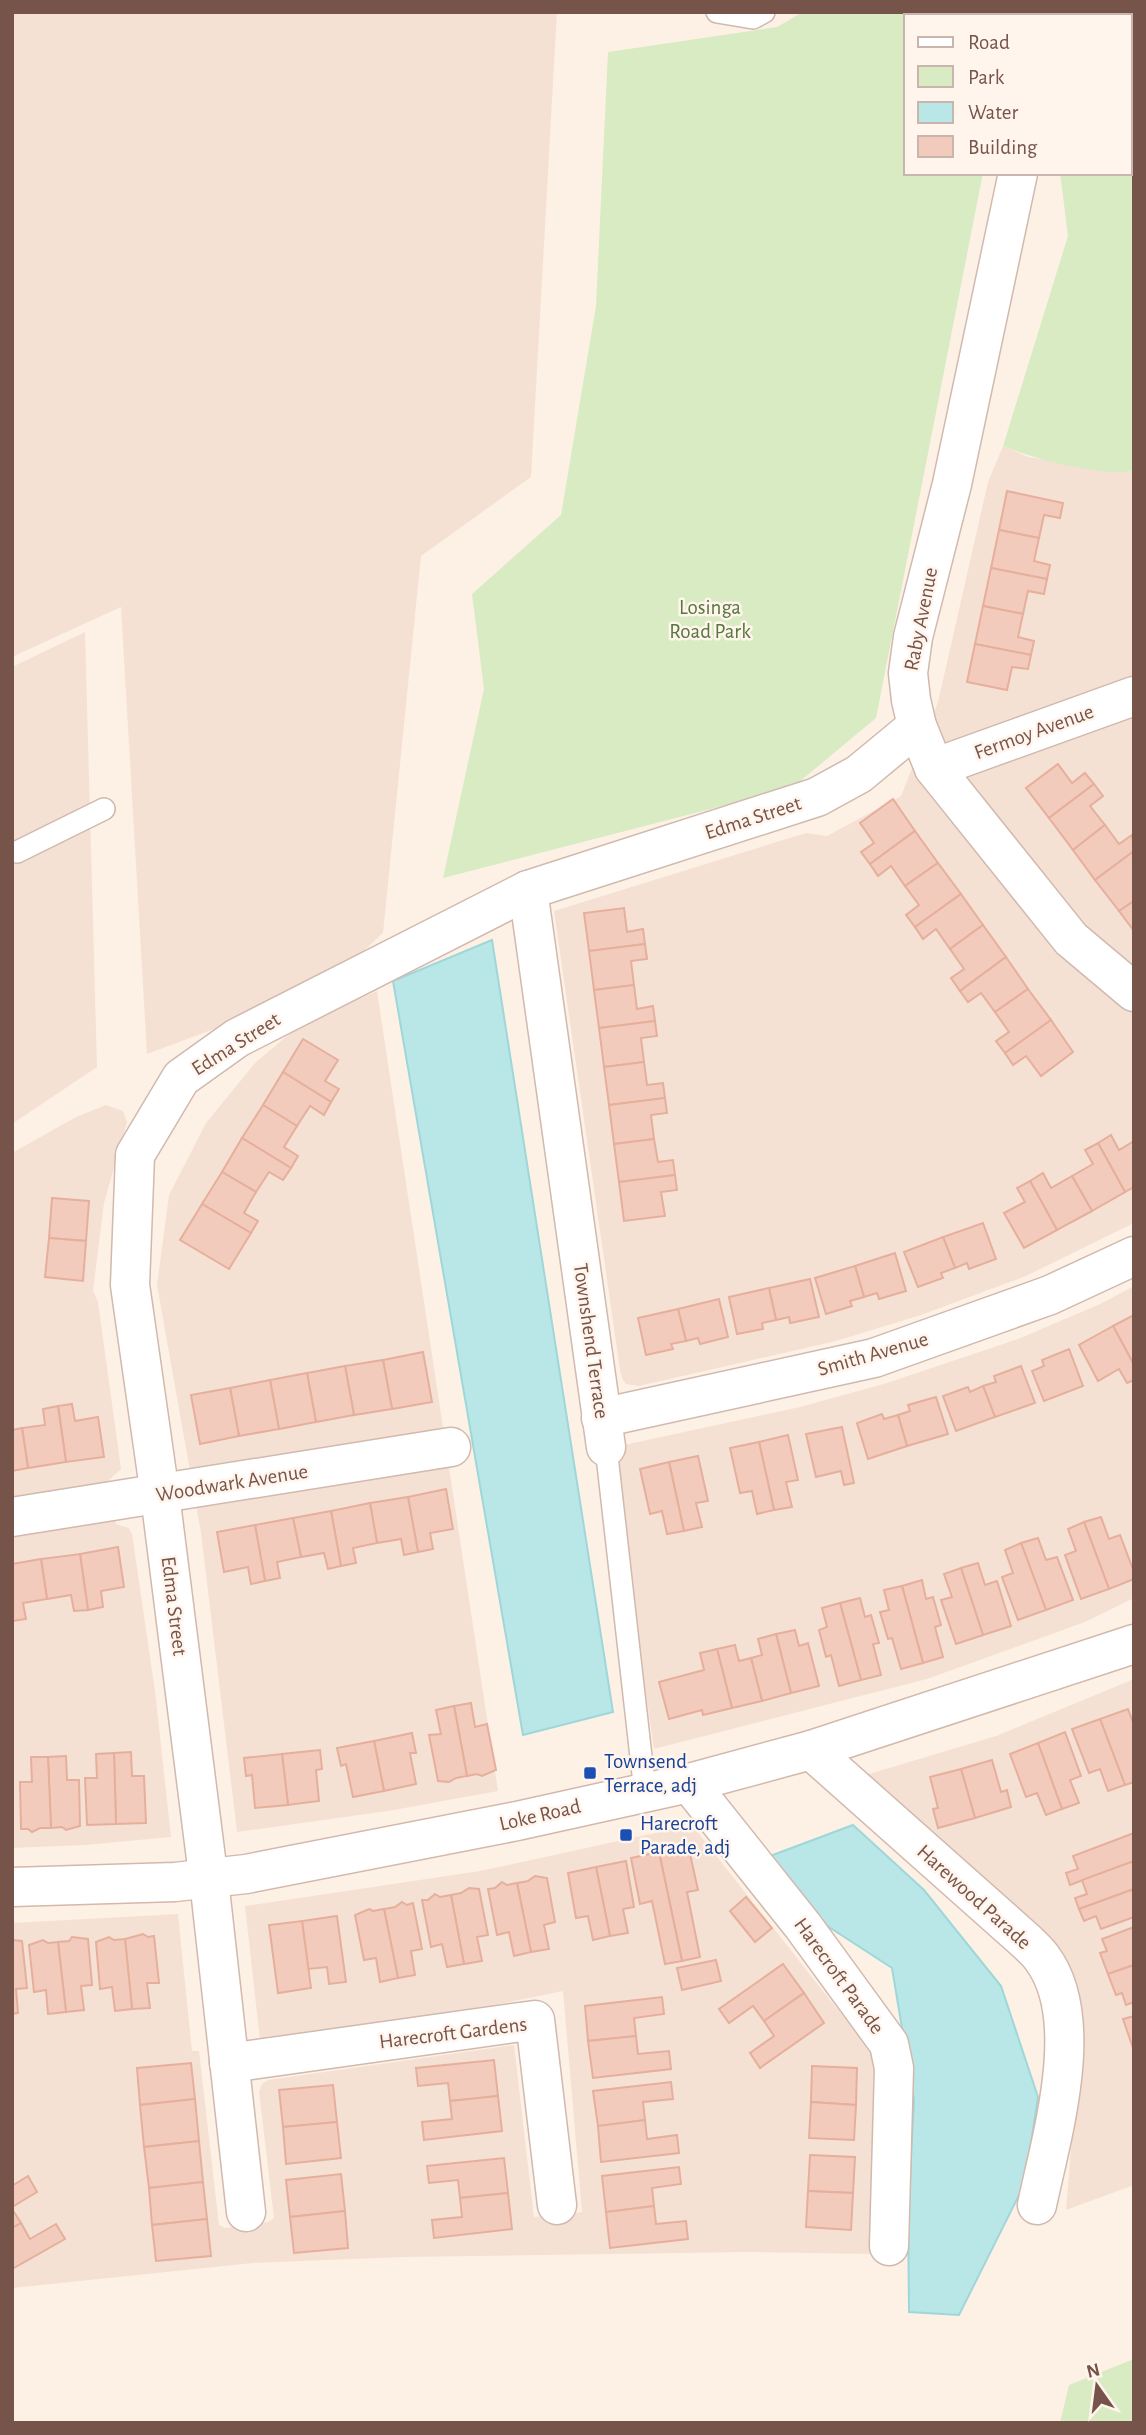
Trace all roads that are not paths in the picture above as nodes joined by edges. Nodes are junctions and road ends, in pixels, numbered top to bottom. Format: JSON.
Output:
{"nodes":[{"id":1,"x":717,"y":12,"type":"edge"},
{"id":2,"x":764,"y":12,"type":"edge"},
{"id":3,"x":1018,"y":175,"type":"edge"},
{"id":4,"x":1134,"y":696,"type":"edge"},
{"id":5,"x":917,"y":726,"type":"junction"},
{"id":6,"x":934,"y":768,"type":"junction"},
{"id":7,"x":103,"y":809,"type":"dead end"},
{"id":8,"x":18,"y":852,"type":"dead end"},
{"id":9,"x":528,"y":890,"type":"junction"},
{"id":10,"x":1134,"y":992,"type":"edge"},
{"id":11,"x":1134,"y":1256,"type":"edge"},
{"id":12,"x":604,"y":1432,"type":"junction"},
{"id":13,"x":451,"y":1447,"type":"dead end"},
{"id":14,"x":160,"y":1495,"type":"junction"},
{"id":15,"x":12,"y":1517,"type":"edge"},
{"id":16,"x":1134,"y":1644,"type":"edge"},
{"id":17,"x":811,"y":1750,"type":"junction"},
{"id":18,"x":689,"y":1783,"type":"junction"},
{"id":19,"x":645,"y":1792,"type":"junction"},
{"id":20,"x":209,"y":1879,"type":"junction"},
{"id":21,"x":12,"y":1887,"type":"edge"},
{"id":22,"x":229,"y":2063,"type":"junction"},
{"id":23,"x":557,"y":2205,"type":"dead end"},
{"id":24,"x":1037,"y":2205,"type":"dead end"},
{"id":25,"x":246,"y":2213,"type":"dead end"},
{"id":26,"x":889,"y":2246,"type":"dead end"}],
"edges":[{"from":1,"to":2,"type":"lane"},
{"from":3,"to":5,"type":"street","name":"Raby Avenue"},
{"from":4,"to":6,"type":"street","name":"Fermoy Avenue"},
{"from":5,"to":6,"type":"street","name":"Raby Avenue"},
{"from":5,"to":9,"type":"street","name":"Edma Street"},
{"from":6,"to":10,"type":"street","name":"Raby Avenue"},
{"from":7,"to":8,"type":"lane"},
{"from":9,"to":12,"type":"street","name":"Townshend Terrace"},
{"from":9,"to":14,"type":"street","name":"Edma Street"},
{"from":11,"to":12,"type":"street","name":"Smith Avenue"},
{"from":12,"to":19,"type":"lane","name":"Townshend Terrace"},
{"from":13,"to":14,"type":"street","name":"Woodwark Avenue"},
{"from":14,"to":15,"type":"street","name":"Woodwark Avenue"},
{"from":14,"to":20,"type":"street","name":"Edma Street"},
{"from":16,"to":17,"type":"street","name":"Loke Road"},
{"from":17,"to":18,"type":"street","name":"Loke Road"},
{"from":17,"to":24,"type":"street","name":"Harewood Parade"},
{"from":18,"to":19,"type":"street","name":"Loke Road"},
{"from":18,"to":26,"type":"street","name":"Harecroft Parade"},
{"from":19,"to":20,"type":"street","name":"Loke Road"},
{"from":20,"to":21,"type":"street","name":"Loke Road"},
{"from":20,"to":22,"type":"street"},
{"from":22,"to":23,"type":"street","name":"Harecroft Gardens"},
{"from":22,"to":25,"type":"street"}]}
